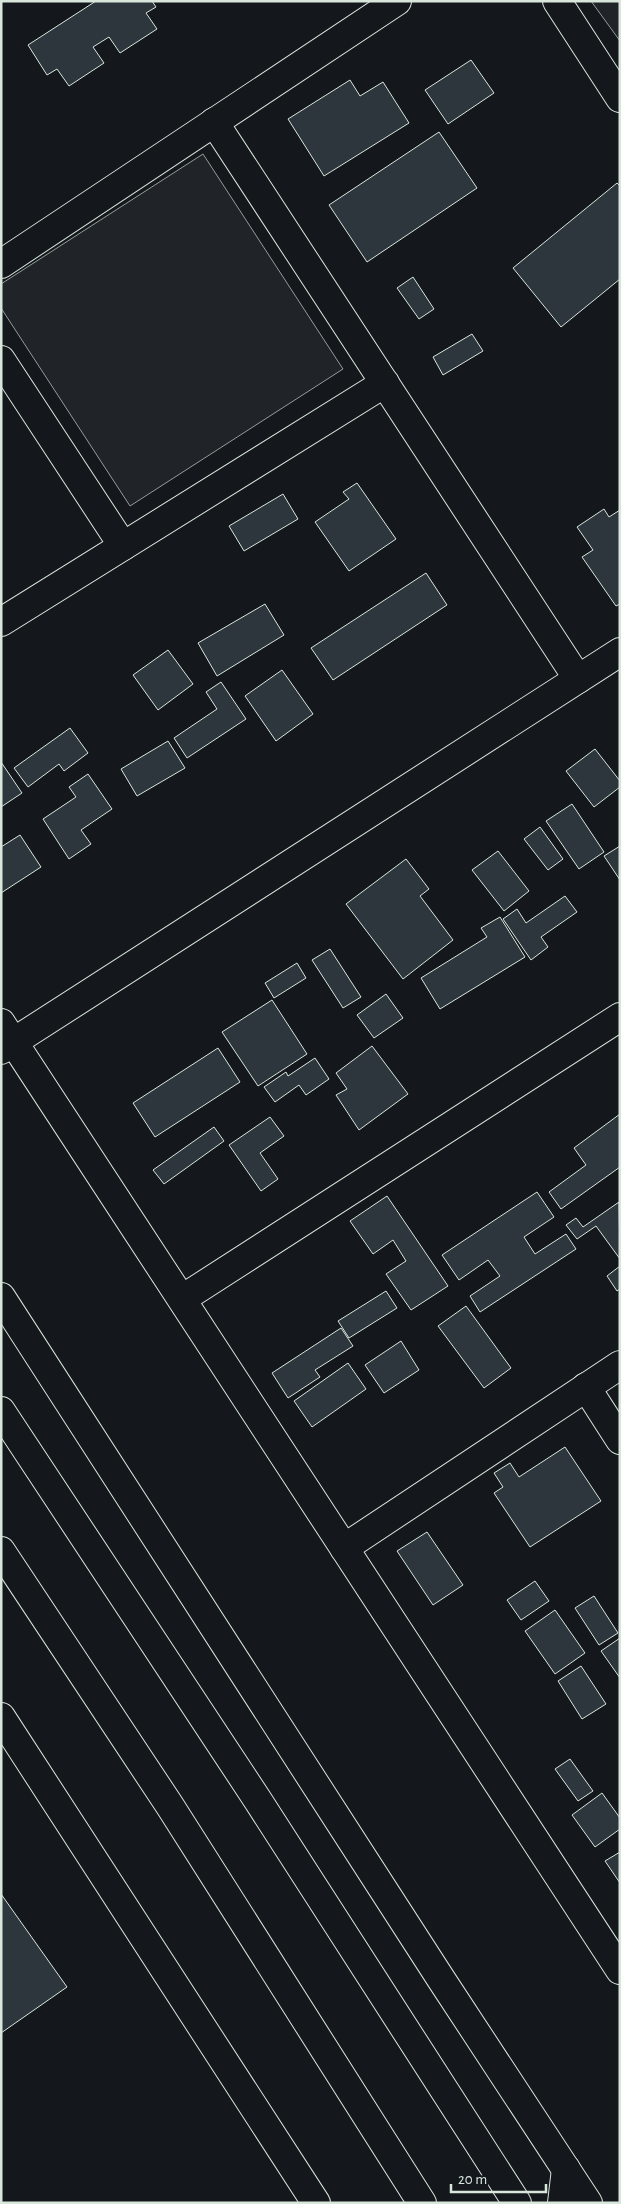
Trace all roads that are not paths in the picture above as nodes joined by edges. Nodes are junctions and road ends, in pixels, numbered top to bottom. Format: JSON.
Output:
{"nodes":[{"id":1,"x":397,"y":1,"type":"edge"},
{"id":2,"x":557,"y":1,"type":"edge"},
{"id":3,"x":620,"y":98,"type":"edge"},
{"id":4,"x":214,"y":122,"type":"junction"},
{"id":5,"x":1,"y":264,"type":"edge"},
{"id":6,"x":1,"y":360,"type":"edge"},
{"id":7,"x":385,"y":383,"type":"junction"},
{"id":8,"x":123,"y":546,"type":"junction"},
{"id":9,"x":1,"y":622,"type":"edge"},
{"id":10,"x":620,"y":652,"type":"edge"},
{"id":11,"x":578,"y":679,"type":"junction"},
{"id":12,"x":620,"y":1017,"type":"edge"},
{"id":13,"x":5,"y":1038,"type":"edge"},
{"id":14,"x":1,"y":1297,"type":"edge"},
{"id":15,"x":182,"y":1299,"type":"junction"},
{"id":16,"x":620,"y":1365,"type":"edge"},
{"id":17,"x":586,"y":1387,"type":"junction"},
{"id":18,"x":1,"y":1411,"type":"edge"},
{"id":19,"x":620,"y":1440,"type":"edge"},
{"id":20,"x":344,"y":1548,"type":"junction"},
{"id":21,"x":1,"y":1550,"type":"edge"},
{"id":22,"x":1,"y":1717,"type":"edge"},
{"id":23,"x":620,"y":1970,"type":"edge"},
{"id":24,"x":566,"y":2169,"type":"junction"},
{"id":25,"x":316,"y":2203,"type":"edge"},
{"id":26,"x":422,"y":2203,"type":"edge"},
{"id":27,"x":517,"y":2203,"type":"edge"},
{"id":28,"x":562,"y":2203,"type":"edge"},
{"id":29,"x":588,"y":2203,"type":"edge"}],
"edges":[{"from":1,"to":4,"type":"street"},
{"from":2,"to":3,"type":"street"},
{"from":4,"to":5,"type":"street"},
{"from":4,"to":7,"type":"street"},
{"from":6,"to":8,"type":"street"},
{"from":7,"to":8,"type":"street"},
{"from":7,"to":11,"type":"street"},
{"from":8,"to":9,"type":"street"},
{"from":10,"to":11,"type":"street"},
{"from":11,"to":13,"type":"street"},
{"from":12,"to":15,"type":"street"},
{"from":13,"to":15,"type":"street"},
{"from":14,"to":24,"type":"street"},
{"from":15,"to":20,"type":"street"},
{"from":16,"to":17,"type":"street"},
{"from":17,"to":19,"type":"street"},
{"from":17,"to":20,"type":"street"},
{"from":18,"to":27,"type":"street"},
{"from":20,"to":23,"type":"street"},
{"from":21,"to":26,"type":"street"},
{"from":22,"to":25,"type":"street"},
{"from":24,"to":28,"type":"street"},
{"from":24,"to":29,"type":"street"}]}
